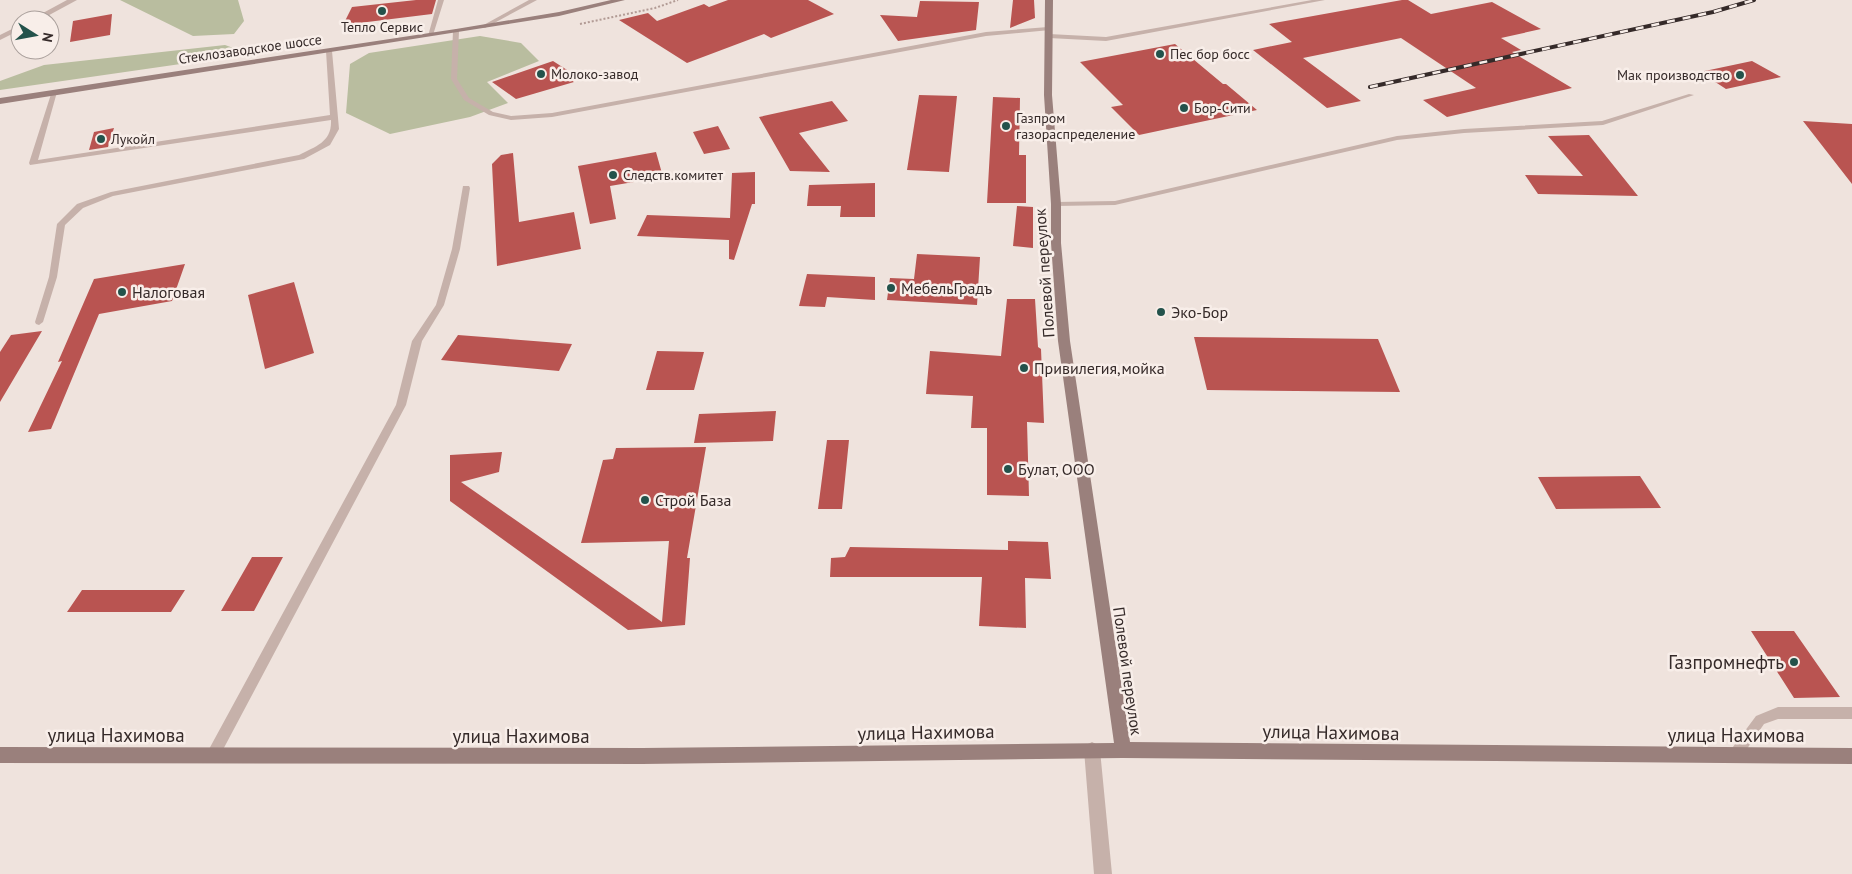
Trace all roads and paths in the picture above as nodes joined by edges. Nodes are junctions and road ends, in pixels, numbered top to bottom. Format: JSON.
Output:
{"nodes":[{"id":1,"x":73,"y":0,"type":"edge"},
{"id":2,"x":441,"y":0,"type":"edge"},
{"id":3,"x":534,"y":0,"type":"edge"},
{"id":4,"x":621,"y":0,"type":"edge"},
{"id":5,"x":678,"y":0,"type":"edge"},
{"id":6,"x":1048,"y":0,"type":"edge"},
{"id":7,"x":1322,"y":0,"type":"edge"},
{"id":8,"x":54,"y":10,"type":"edge"},
{"id":9,"x":598,"y":21,"type":"dead end"},
{"id":10,"x":483,"y":27,"type":"junction"},
{"id":11,"x":456,"y":31,"type":"junction"},
{"id":12,"x":1048,"y":32,"type":"junction"},
{"id":13,"x":430,"y":35,"type":"junction"},
{"id":14,"x":329,"y":51,"type":"junction"},
{"id":15,"x":54,"y":92,"type":"junction"},
{"id":16,"x":1691,"y":96,"type":"dead end"},
{"id":17,"x":0,"y":100,"type":"edge"},
{"id":18,"x":334,"y":117,"type":"junction"},
{"id":19,"x":466,"y":188,"type":"dead end"},
{"id":20,"x":1056,"y":204,"type":"junction"},
{"id":21,"x":39,"y":322,"type":"dead end"},
{"id":22,"x":1852,"y":713,"type":"edge"},
{"id":23,"x":1092,"y":750,"type":"junction"},
{"id":24,"x":1123,"y":750,"type":"junction"},
{"id":25,"x":0,"y":755,"type":"edge"},
{"id":26,"x":213,"y":755,"type":"junction"},
{"id":27,"x":1735,"y":755,"type":"junction"},
{"id":28,"x":1852,"y":756,"type":"edge"},
{"id":29,"x":1103,"y":874,"type":"edge"}],
"edges":[{"from":1,"to":8,"type":"street"},
{"from":2,"to":13,"type":"lane"},
{"from":3,"to":10,"type":"lane"},
{"from":4,"to":10,"type":"main road","name":"Стеклозаводское шоссе"},
{"from":5,"to":9,"type":"path"},
{"from":6,"to":12,"type":"main road","name":"Полевой переулок"},
{"from":7,"to":12,"type":"lane"},
{"from":10,"to":11,"type":"main road","name":"Стеклозаводское шоссе"},
{"from":11,"to":12,"type":"lane"},
{"from":11,"to":13,"type":"main road","name":"Стеклозаводское шоссе"},
{"from":12,"to":20,"type":"main road","name":"Полевой переулок"},
{"from":13,"to":14,"type":"main road","name":"Стеклозаводское шоссе"},
{"from":14,"to":15,"type":"main road","name":"Стеклозаводское шоссе"},
{"from":14,"to":18,"type":"lane"},
{"from":15,"to":17,"type":"main road","name":"Стеклозаводское шоссе"},
{"from":15,"to":18,"type":"lane"},
{"from":16,"to":20,"type":"lane"},
{"from":18,"to":21,"type":"lane"},
{"from":19,"to":26,"type":"lane"},
{"from":20,"to":24,"type":"main road","name":"Полевой переулок"},
{"from":22,"to":27,"type":"lane"},
{"from":23,"to":24,"type":"main road","name":"улица Нахимова"},
{"from":23,"to":26,"type":"main road","name":"улица Нахимова"},
{"from":23,"to":29,"type":"street"},
{"from":24,"to":27,"type":"main road","name":"улица Нахимова"},
{"from":25,"to":26,"type":"main road","name":"улица Нахимова"},
{"from":27,"to":28,"type":"main road","name":"улица Нахимова"}]}
